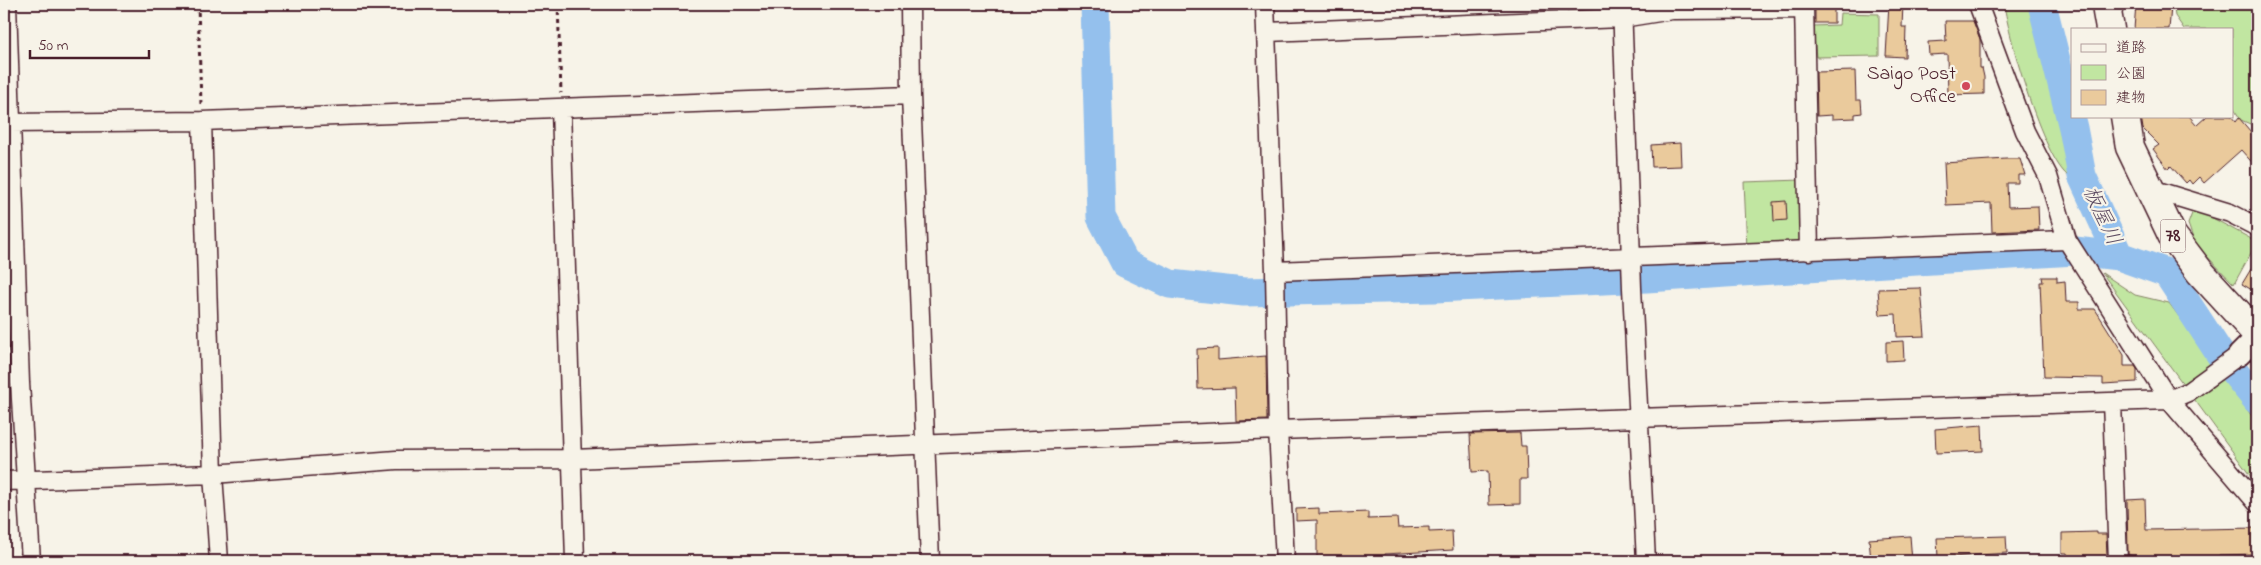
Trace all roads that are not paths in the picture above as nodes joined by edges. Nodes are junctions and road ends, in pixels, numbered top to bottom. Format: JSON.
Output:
{"nodes":[{"id":1,"x":7,"y":4,"type":"edge"},
{"id":2,"x":910,"y":4,"type":"edge"},
{"id":3,"x":1265,"y":4,"type":"edge"},
{"id":4,"x":1978,"y":4,"type":"edge"},
{"id":5,"x":2110,"y":4,"type":"edge"},
{"id":6,"x":1804,"y":6,"type":"edge"},
{"id":7,"x":1622,"y":11,"type":"edge"},
{"id":8,"x":2110,"y":28,"type":"edge"},
{"id":9,"x":1267,"y":32,"type":"junction"},
{"id":10,"x":7,"y":83,"type":"edge"},
{"id":11,"x":911,"y":95,"type":"junction"},
{"id":12,"x":561,"y":108,"type":"junction"},
{"id":13,"x":2125,"y":118,"type":"edge"},
{"id":14,"x":202,"y":121,"type":"junction"},
{"id":15,"x":11,"y":123,"type":"junction"},
{"id":16,"x":2148,"y":188,"type":"junction"},
{"id":17,"x":2257,"y":227,"type":"edge"},
{"id":18,"x":2067,"y":240,"type":"junction"},
{"id":19,"x":1809,"y":251,"type":"junction"},
{"id":20,"x":1631,"y":260,"type":"junction"},
{"id":21,"x":1275,"y":275,"type":"junction"},
{"id":22,"x":2257,"y":335,"type":"edge"},
{"id":23,"x":2239,"y":355,"type":"joint"},
{"id":24,"x":12,"y":383,"type":"edge"},
{"id":25,"x":2169,"y":400,"type":"junction"},
{"id":26,"x":2112,"y":402,"type":"junction"},
{"id":27,"x":1638,"y":417,"type":"junction"},
{"id":28,"x":1278,"y":430,"type":"junction"},
{"id":29,"x":925,"y":445,"type":"junction"},
{"id":30,"x":572,"y":459,"type":"junction"},
{"id":31,"x":213,"y":474,"type":"junction"},
{"id":32,"x":27,"y":480,"type":"junction"},
{"id":33,"x":4,"y":481,"type":"edge"},
{"id":34,"x":2257,"y":503,"type":"edge"},
{"id":35,"x":31,"y":561,"type":"edge"},
{"id":36,"x":219,"y":561,"type":"edge"},
{"id":37,"x":576,"y":561,"type":"edge"},
{"id":38,"x":930,"y":561,"type":"edge"},
{"id":39,"x":1285,"y":561,"type":"edge"},
{"id":40,"x":1646,"y":561,"type":"edge"},
{"id":41,"x":2118,"y":561,"type":"edge"}],
"edges":[{"from":1,"to":10,"type":"street"},
{"from":2,"to":11,"type":"street"},
{"from":3,"to":9,"type":"street"},
{"from":4,"to":18,"type":"street"},
{"from":5,"to":8,"type":"main road"},
{"from":6,"to":7,"type":"street"},
{"from":6,"to":19,"type":"street"},
{"from":7,"to":9,"type":"street"},
{"from":7,"to":20,"type":"street"},
{"from":9,"to":21,"type":"street"},
{"from":10,"to":15,"type":"street"},
{"from":11,"to":12,"type":"street"},
{"from":11,"to":29,"type":"street"},
{"from":12,"to":14,"type":"street"},
{"from":12,"to":30,"type":"street"},
{"from":13,"to":16,"type":"main road","number":"78"},
{"from":14,"to":15,"type":"street"},
{"from":14,"to":31,"type":"street"},
{"from":15,"to":24,"type":"street"},
{"from":16,"to":17,"type":"street"},
{"from":16,"to":22,"type":"main road","number":"78"},
{"from":18,"to":19,"type":"street"},
{"from":18,"to":25,"type":"street"},
{"from":19,"to":20,"type":"street"},
{"from":20,"to":21,"type":"street"},
{"from":20,"to":27,"type":"street"},
{"from":21,"to":28,"type":"street"},
{"from":22,"to":23,"type":"street"},
{"from":23,"to":25,"type":"street"},
{"from":24,"to":32,"type":"street"},
{"from":25,"to":26,"type":"street"},
{"from":25,"to":34,"type":"street"},
{"from":26,"to":27,"type":"street"},
{"from":26,"to":41,"type":"street"},
{"from":27,"to":28,"type":"street"},
{"from":27,"to":40,"type":"street"},
{"from":28,"to":29,"type":"street"},
{"from":28,"to":39,"type":"street"},
{"from":29,"to":30,"type":"street"},
{"from":29,"to":38,"type":"street"},
{"from":30,"to":31,"type":"street"},
{"from":30,"to":37,"type":"street"},
{"from":31,"to":32,"type":"street"},
{"from":31,"to":36,"type":"street"},
{"from":32,"to":33,"type":"street"},
{"from":32,"to":35,"type":"street"}]}
